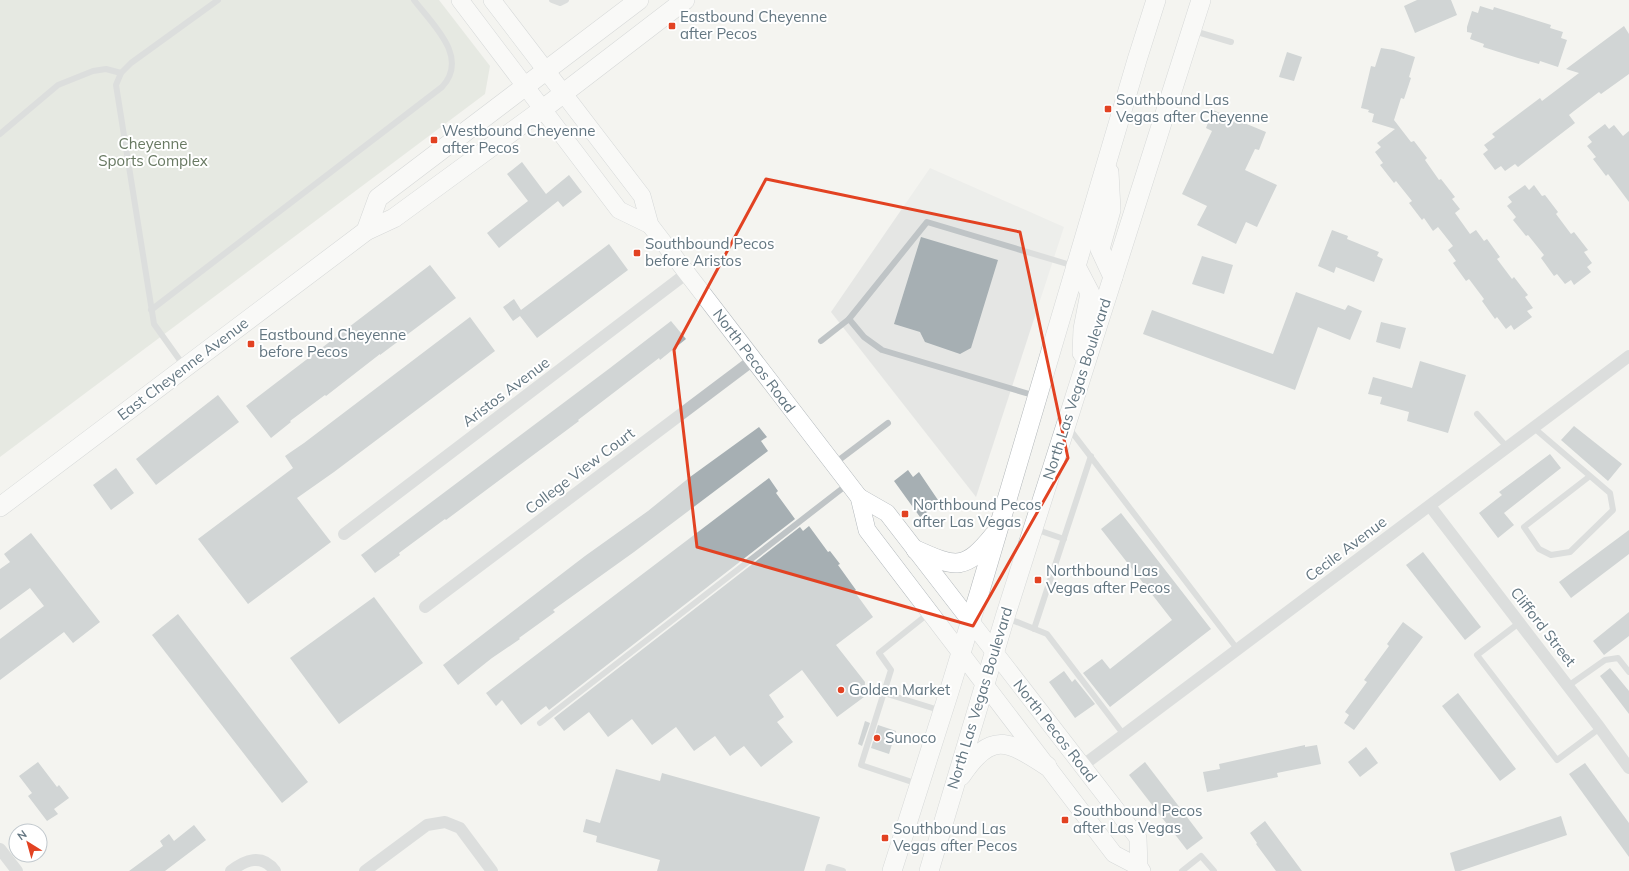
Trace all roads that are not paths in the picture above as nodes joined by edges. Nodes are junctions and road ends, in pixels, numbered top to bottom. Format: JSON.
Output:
{"nodes":[{"id":1,"x":218,"y":0,"type":"edge"},
{"id":2,"x":414,"y":0,"type":"edge"},
{"id":3,"x":460,"y":0,"type":"edge"},
{"id":4,"x":492,"y":0,"type":"edge"},
{"id":5,"x":552,"y":0,"type":"edge"},
{"id":6,"x":566,"y":0,"type":"edge"},
{"id":7,"x":638,"y":0,"type":"edge"},
{"id":8,"x":685,"y":0,"type":"edge"},
{"id":9,"x":1156,"y":0,"type":"edge"},
{"id":10,"x":1201,"y":0,"type":"edge"},
{"id":11,"x":1191,"y":31,"type":"junction"},
{"id":12,"x":1231,"y":42,"type":"dead end"},
{"id":13,"x":546,"y":71,"type":"junction"},
{"id":14,"x":121,"y":73,"type":"junction"},
{"id":15,"x":525,"y":86,"type":"junction"},
{"id":16,"x":563,"y":93,"type":"junction"},
{"id":17,"x":542,"y":109,"type":"junction"},
{"id":18,"x":0,"y":134,"type":"edge"},
{"id":19,"x":1108,"y":158,"type":"junction"},
{"id":20,"x":650,"y":225,"type":"junction"},
{"id":21,"x":366,"y":231,"type":"junction"},
{"id":22,"x":1076,"y":266,"type":"junction"},
{"id":23,"x":687,"y":273,"type":"junction"},
{"id":24,"x":1113,"y":277,"type":"junction"},
{"id":25,"x":151,"y":310,"type":"junction"},
{"id":26,"x":849,"y":319,"type":"junction"},
{"id":27,"x":821,"y":341,"type":"dead end"},
{"id":28,"x":1629,"y":356,"type":"edge"},
{"id":29,"x":753,"y":360,"type":"junction"},
{"id":30,"x":185,"y":368,"type":"junction"},
{"id":31,"x":1080,"y":380,"type":"junction"},
{"id":32,"x":1037,"y":396,"type":"junction"},
{"id":33,"x":1477,"y":414,"type":"dead end"},
{"id":34,"x":888,"y":423,"type":"dead end"},
{"id":35,"x":1066,"y":424,"type":"junction"},
{"id":36,"x":1534,"y":428,"type":"junction"},
{"id":37,"x":1507,"y":447,"type":"junction"},
{"id":38,"x":1091,"y":456,"type":"junction"},
{"id":39,"x":833,"y":464,"type":"junction"},
{"id":40,"x":1590,"y":476,"type":"junction"},
{"id":41,"x":848,"y":484,"type":"junction"},
{"id":42,"x":859,"y":497,"type":"junction"},
{"id":43,"x":1430,"y":506,"type":"junction"},
{"id":44,"x":0,"y":507,"type":"edge"},
{"id":45,"x":1033,"y":528,"type":"junction"},
{"id":46,"x":998,"y":529,"type":"junction"},
{"id":47,"x":344,"y":534,"type":"dead end"},
{"id":48,"x":1064,"y":539,"type":"junction"},
{"id":49,"x":916,"y":550,"type":"junction"},
{"id":50,"x":425,"y":607,"type":"dead end"},
{"id":51,"x":929,"y":612,"type":"junction"},
{"id":52,"x":1005,"y":617,"type":"junction"},
{"id":53,"x":971,"y":621,"type":"junction"},
{"id":54,"x":1520,"y":623,"type":"junction"},
{"id":55,"x":1034,"y":629,"type":"junction"},
{"id":56,"x":1238,"y":650,"type":"junction"},
{"id":57,"x":994,"y":651,"type":"junction"},
{"id":58,"x":961,"y":653,"type":"junction"},
{"id":59,"x":1628,"y":669,"type":"edge"},
{"id":60,"x":984,"y":684,"type":"junction"},
{"id":61,"x":1568,"y":686,"type":"junction"},
{"id":62,"x":884,"y":693,"type":"junction"},
{"id":63,"x":943,"y":711,"type":"junction"},
{"id":64,"x":540,"y":724,"type":"dead end"},
{"id":65,"x":1600,"y":728,"type":"junction"},
{"id":66,"x":1124,"y":735,"type":"junction"},
{"id":67,"x":1047,"y":766,"type":"junction"},
{"id":68,"x":1082,"y":766,"type":"junction"},
{"id":69,"x":1629,"y":768,"type":"edge"},
{"id":70,"x":919,"y":784,"type":"junction"},
{"id":71,"x":953,"y":789,"type":"junction"},
{"id":72,"x":0,"y":849,"type":"edge"},
{"id":73,"x":1138,"y":870,"type":"edge"},
{"id":74,"x":17,"y":871,"type":"edge"},
{"id":75,"x":230,"y":871,"type":"edge"},
{"id":76,"x":275,"y":871,"type":"edge"},
{"id":77,"x":366,"y":871,"type":"edge"},
{"id":78,"x":492,"y":871,"type":"edge"},
{"id":79,"x":828,"y":871,"type":"edge"},
{"id":80,"x":843,"y":871,"type":"edge"},
{"id":81,"x":892,"y":871,"type":"edge"},
{"id":82,"x":929,"y":871,"type":"edge"},
{"id":83,"x":1182,"y":871,"type":"edge"},
{"id":84,"x":1214,"y":871,"type":"edge"}],
"edges":[{"from":1,"to":14,"type":"lane"},
{"from":2,"to":25,"type":"lane"},
{"from":3,"to":15,"type":"main road","name":"North Pecos Road"},
{"from":4,"to":13,"type":"main road","name":"North Pecos Road"},
{"from":5,"to":6,"type":"lane"},
{"from":7,"to":13,"type":"main road"},
{"from":8,"to":16,"type":"main road","name":"East Cheyenne Avenue"},
{"from":9,"to":19,"type":"main road","name":"North Las Vegas Boulevard"},
{"from":10,"to":11,"type":"main road","name":"North Las Vegas Boulevard"},
{"from":11,"to":12,"type":"lane"},
{"from":11,"to":24,"type":"main road","name":"North Las Vegas Boulevard"},
{"from":13,"to":15,"type":"main road"},
{"from":13,"to":16,"type":"main road","name":"North Pecos Road"},
{"from":14,"to":18,"type":"lane"},
{"from":14,"to":25,"type":"lane"},
{"from":15,"to":17,"type":"main road","name":"North Pecos Road"},
{"from":15,"to":21,"type":"main road"},
{"from":16,"to":17,"type":"main road","name":"East Cheyenne Avenue"},
{"from":16,"to":20,"type":"main road","name":"North Pecos Road"},
{"from":17,"to":20,"type":"main road","name":"North Pecos Road"},
{"from":17,"to":21,"type":"main road","name":"East Cheyenne Avenue"},
{"from":19,"to":22,"type":"main road","name":"North Las Vegas Boulevard"},
{"from":19,"to":24,"type":"main road"},
{"from":20,"to":23,"type":"main road","name":"North Pecos Road"},
{"from":21,"to":30,"type":"main road","name":"East Cheyenne Avenue"},
{"from":22,"to":26,"type":"lane"},
{"from":22,"to":31,"type":"main road"},
{"from":22,"to":32,"type":"main road","name":"North Las Vegas Boulevard"},
{"from":23,"to":29,"type":"main road","name":"North Pecos Road"},
{"from":23,"to":47,"type":"street","name":"Aristos Avenue"},
{"from":24,"to":31,"type":"main road","name":"North Las Vegas Boulevard"},
{"from":25,"to":30,"type":"lane"},
{"from":26,"to":27,"type":"lane"},
{"from":26,"to":32,"type":"lane"},
{"from":28,"to":36,"type":"street","name":"Cecile Avenue"},
{"from":29,"to":39,"type":"main road","name":"North Pecos Road"},
{"from":29,"to":50,"type":"street","name":"College View Court"},
{"from":30,"to":44,"type":"main road","name":"East Cheyenne Avenue"},
{"from":31,"to":35,"type":"main road","name":"North Las Vegas Boulevard"},
{"from":32,"to":46,"type":"main road","name":"North Las Vegas Boulevard"},
{"from":33,"to":37,"type":"lane"},
{"from":34,"to":39,"type":"lane"},
{"from":35,"to":38,"type":"lane"},
{"from":35,"to":45,"type":"main road","name":"North Las Vegas Boulevard"},
{"from":36,"to":37,"type":"street","name":"Cecile Avenue"},
{"from":36,"to":40,"type":"lane"},
{"from":37,"to":43,"type":"street","name":"Cecile Avenue"},
{"from":38,"to":48,"type":"lane"},
{"from":38,"to":56,"type":"lane"},
{"from":39,"to":41,"type":"main road","name":"North Pecos Road"},
{"from":40,"to":40,"type":"lane"},
{"from":41,"to":42,"type":"main road","name":"North Pecos Road"},
{"from":41,"to":64,"type":"lane"},
{"from":42,"to":49,"type":"main road","name":"North Pecos Road"},
{"from":42,"to":51,"type":"main road","name":"North Pecos Road"},
{"from":43,"to":54,"type":"street","name":"Clifford Street"},
{"from":43,"to":56,"type":"street","name":"Cecile Avenue"},
{"from":45,"to":48,"type":"lane"},
{"from":45,"to":52,"type":"main road","name":"North Las Vegas Boulevard"},
{"from":46,"to":49,"type":"main road"},
{"from":46,"to":53,"type":"main road","name":"North Las Vegas Boulevard"},
{"from":48,"to":55,"type":"lane"},
{"from":49,"to":53,"type":"main road","name":"North Pecos Road"},
{"from":51,"to":58,"type":"main road","name":"North Pecos Road"},
{"from":51,"to":62,"type":"lane"},
{"from":52,"to":55,"type":"lane"},
{"from":52,"to":57,"type":"main road","name":"North Las Vegas Boulevard"},
{"from":53,"to":57,"type":"main road","name":"North Pecos Road"},
{"from":53,"to":58,"type":"main road","name":"North Las Vegas Boulevard"},
{"from":54,"to":61,"type":"street","name":"Clifford Street"},
{"from":54,"to":65,"type":"lane"},
{"from":55,"to":66,"type":"lane"},
{"from":56,"to":66,"type":"street","name":"Cecile Avenue"},
{"from":57,"to":60,"type":"main road","name":"North Las Vegas Boulevard"},
{"from":57,"to":68,"type":"main road","name":"North Pecos Road"},
{"from":58,"to":60,"type":"main road","name":"North Pecos Road"},
{"from":58,"to":63,"type":"main road","name":"North Las Vegas Boulevard"},
{"from":59,"to":61,"type":"lane"},
{"from":60,"to":67,"type":"main road","name":"North Pecos Road"},
{"from":60,"to":71,"type":"main road","name":"North Las Vegas Boulevard"},
{"from":61,"to":65,"type":"street","name":"Clifford Street"},
{"from":62,"to":63,"type":"lane"},
{"from":62,"to":70,"type":"lane"},
{"from":63,"to":70,"type":"main road","name":"North Las Vegas Boulevard"},
{"from":65,"to":69,"type":"street","name":"Clifford Street"},
{"from":66,"to":68,"type":"street","name":"Cecile Avenue"},
{"from":67,"to":71,"type":"main road"},
{"from":67,"to":73,"type":"main road","name":"North Pecos Road"},
{"from":68,"to":73,"type":"main road","name":"North Pecos Road"},
{"from":70,"to":81,"type":"main road","name":"North Las Vegas Boulevard"},
{"from":71,"to":82,"type":"main road","name":"North Las Vegas Boulevard"},
{"from":72,"to":74,"type":"street"},
{"from":75,"to":76,"type":"street"},
{"from":77,"to":78,"type":"street"},
{"from":79,"to":80,"type":"lane"},
{"from":83,"to":84,"type":"lane"}]}
